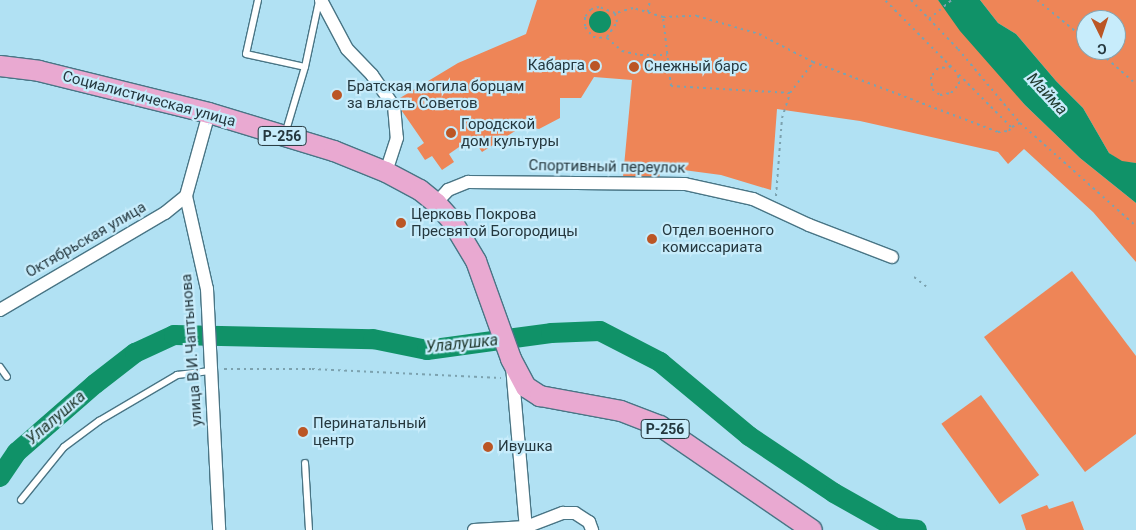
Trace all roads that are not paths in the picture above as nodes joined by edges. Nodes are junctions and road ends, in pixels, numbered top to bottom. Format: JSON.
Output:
{"nodes":[{"id":1,"x":258,"y":0,"type":"edge"},
{"id":2,"x":320,"y":0,"type":"edge"},
{"id":3,"x":0,"y":66,"type":"edge"},
{"id":4,"x":305,"y":67,"type":"junction"},
{"id":5,"x":209,"y":113,"type":"junction"},
{"id":6,"x":284,"y":136,"type":"junction"},
{"id":7,"x":386,"y":172,"type":"junction"},
{"id":8,"x":186,"y":196,"type":"junction"},
{"id":9,"x":436,"y":203,"type":"junction"},
{"id":10,"x":892,"y":257,"type":"dead end"},
{"id":11,"x":0,"y":310,"type":"edge"},
{"id":12,"x":511,"y":359,"type":"junction"},
{"id":13,"x":0,"y":367,"type":"edge"},
{"id":14,"x":216,"y":368,"type":"junction"},
{"id":15,"x":7,"y":377,"type":"dead end"},
{"id":16,"x":305,"y":463,"type":"dead end"},
{"id":17,"x":21,"y":500,"type":"dead end"},
{"id":18,"x":526,"y":529,"type":"edge"},
{"id":19,"x":219,"y":530,"type":"edge"},
{"id":20,"x":309,"y":530,"type":"edge"},
{"id":21,"x":474,"y":530,"type":"edge"},
{"id":22,"x":592,"y":530,"type":"edge"},
{"id":23,"x":812,"y":530,"type":"edge"}],
"edges":[{"from":1,"to":4,"type":"lane"},
{"from":2,"to":4,"type":"lane"},
{"from":2,"to":7,"type":"street"},
{"from":3,"to":5,"type":"main road","name":"Социалистическая улица","number":"Р-256"},
{"from":4,"to":6,"type":"lane"},
{"from":5,"to":6,"type":"main road","name":"Социалистическая улица","number":"Р-256"},
{"from":5,"to":8,"type":"street","name":"улица В.И.Чаптынова"},
{"from":6,"to":7,"type":"main road","name":"Социалистическая улица","number":"Р-256"},
{"from":7,"to":9,"type":"main road","name":"Социалистическая улица","number":"Р-256"},
{"from":8,"to":11,"type":"street","name":"Октябрьская улица"},
{"from":8,"to":14,"type":"street","name":"улица В.И.Чаптынова"},
{"from":9,"to":10,"type":"street","name":"Спортивный переулок"},
{"from":9,"to":12,"type":"main road","name":"Социалистическая улица","number":"Р-256"},
{"from":12,"to":18,"type":"street"},
{"from":12,"to":23,"type":"main road","number":"Р-256"},
{"from":13,"to":15,"type":"lane"},
{"from":14,"to":17,"type":"lane"},
{"from":14,"to":19,"type":"street","name":"улица В.И.Чаптынова"},
{"from":16,"to":20,"type":"lane"},
{"from":18,"to":21,"type":"street"},
{"from":18,"to":22,"type":"street"}]}
